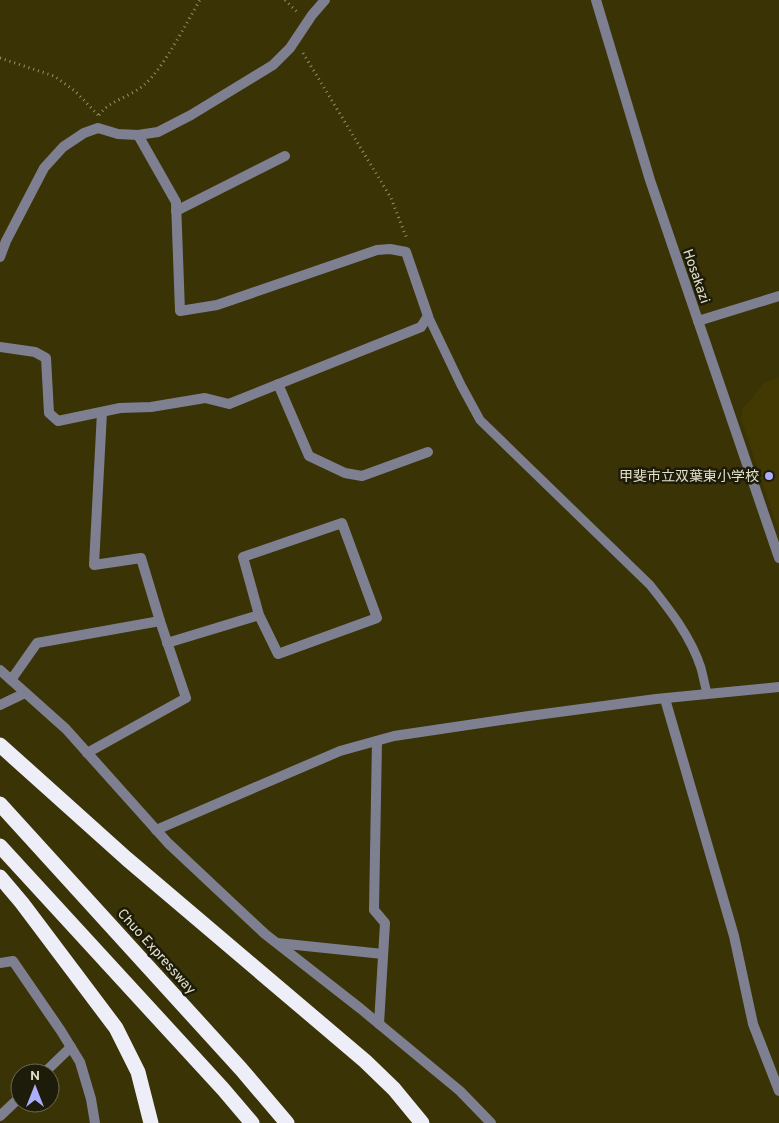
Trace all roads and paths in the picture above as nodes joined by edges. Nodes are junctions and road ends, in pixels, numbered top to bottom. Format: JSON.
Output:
{"nodes":[{"id":1,"x":200,"y":0,"type":"edge"},
{"id":2,"x":325,"y":0,"type":"edge"},
{"id":3,"x":596,"y":0,"type":"edge"},
{"id":4,"x":295,"y":40,"type":"junction"},
{"id":5,"x":0,"y":58,"type":"edge"},
{"id":6,"x":98,"y":116,"type":"junction"},
{"id":7,"x":84,"y":133,"type":"junction"},
{"id":8,"x":138,"y":135,"type":"junction"},
{"id":9,"x":285,"y":156,"type":"dead end"},
{"id":10,"x":176,"y":211,"type":"junction"},
{"id":11,"x":406,"y":252,"type":"junction"},
{"id":12,"x":0,"y":257,"type":"edge"},
{"id":13,"x":779,"y":296,"type":"edge"},
{"id":14,"x":428,"y":316,"type":"junction"},
{"id":15,"x":698,"y":321,"type":"junction"},
{"id":16,"x":0,"y":347,"type":"edge"},
{"id":17,"x":278,"y":384,"type":"junction"},
{"id":18,"x":102,"y":412,"type":"junction"},
{"id":19,"x":428,"y":452,"type":"dead end"},
{"id":20,"x":779,"y":558,"type":"edge"},
{"id":21,"x":259,"y":615,"type":"junction"},
{"id":22,"x":160,"y":620,"type":"junction"},
{"id":23,"x":167,"y":642,"type":"junction"},
{"id":24,"x":0,"y":670,"type":"edge"},
{"id":25,"x":11,"y":680,"type":"junction"},
{"id":26,"x":779,"y":687,"type":"edge"},
{"id":27,"x":25,"y":693,"type":"junction"},
{"id":28,"x":707,"y":694,"type":"junction"},
{"id":29,"x":665,"y":698,"type":"junction"},
{"id":30,"x":0,"y":705,"type":"edge"},
{"id":31,"x":377,"y":741,"type":"junction"},
{"id":32,"x":0,"y":746,"type":"edge"},
{"id":33,"x":87,"y":753,"type":"junction"},
{"id":34,"x":0,"y":804,"type":"edge"},
{"id":35,"x":156,"y":830,"type":"junction"},
{"id":36,"x":0,"y":846,"type":"edge"},
{"id":37,"x":0,"y":877,"type":"edge"},
{"id":38,"x":276,"y":943,"type":"junction"},
{"id":39,"x":383,"y":954,"type":"junction"},
{"id":40,"x":0,"y":963,"type":"edge"},
{"id":41,"x":379,"y":1024,"type":"junction"},
{"id":42,"x":71,"y":1047,"type":"junction"},
{"id":43,"x":54,"y":1063,"type":"edge"},
{"id":44,"x":779,"y":1091,"type":"edge"},
{"id":45,"x":10,"y":1106,"type":"edge"},
{"id":46,"x":0,"y":1116,"type":"edge"},
{"id":47,"x":422,"y":1122,"type":"edge"},
{"id":48,"x":95,"y":1123,"type":"edge"},
{"id":49,"x":152,"y":1123,"type":"edge"},
{"id":50,"x":252,"y":1123,"type":"edge"},
{"id":51,"x":287,"y":1123,"type":"edge"},
{"id":52,"x":491,"y":1123,"type":"edge"}],
"edges":[{"from":1,"to":6,"type":"path"},
{"from":2,"to":4,"type":"street"},
{"from":3,"to":15,"type":"street","name":"Hosakazi"},
{"from":4,"to":8,"type":"street"},
{"from":4,"to":11,"type":"path"},
{"from":5,"to":6,"type":"path"},
{"from":6,"to":7,"type":"path"},
{"from":7,"to":8,"type":"street"},
{"from":7,"to":12,"type":"street"},
{"from":8,"to":10,"type":"street"},
{"from":9,"to":10,"type":"street"},
{"from":10,"to":11,"type":"street"},
{"from":11,"to":14,"type":"street"},
{"from":13,"to":15,"type":"street"},
{"from":14,"to":17,"type":"street"},
{"from":14,"to":28,"type":"lane"},
{"from":15,"to":20,"type":"street","name":"Hosakazi"},
{"from":16,"to":18,"type":"street"},
{"from":17,"to":18,"type":"street"},
{"from":17,"to":19,"type":"street"},
{"from":18,"to":22,"type":"street"},
{"from":21,"to":21,"type":"street"},
{"from":21,"to":23,"type":"street"},
{"from":22,"to":23,"type":"street"},
{"from":22,"to":25,"type":"street"},
{"from":23,"to":33,"type":"street"},
{"from":24,"to":25,"type":"street"},
{"from":25,"to":27,"type":"street"},
{"from":26,"to":28,"type":"street"},
{"from":27,"to":30,"type":"street"},
{"from":27,"to":33,"type":"street"},
{"from":28,"to":29,"type":"street"},
{"from":29,"to":31,"type":"street"},
{"from":29,"to":44,"type":"street"},
{"from":31,"to":35,"type":"street"},
{"from":31,"to":39,"type":"street"},
{"from":32,"to":47,"type":"highway"},
{"from":33,"to":35,"type":"street"},
{"from":34,"to":51,"type":"highway","name":"Chuo Expressway"},
{"from":35,"to":38,"type":"street"},
{"from":36,"to":50,"type":"highway"},
{"from":37,"to":49,"type":"highway"},
{"from":38,"to":39,"type":"street"},
{"from":38,"to":41,"type":"street"},
{"from":39,"to":41,"type":"street"},
{"from":40,"to":42,"type":"street"},
{"from":41,"to":52,"type":"street"},
{"from":42,"to":43,"type":"street"},
{"from":42,"to":48,"type":"street"},
{"from":45,"to":46,"type":"street"}]}
